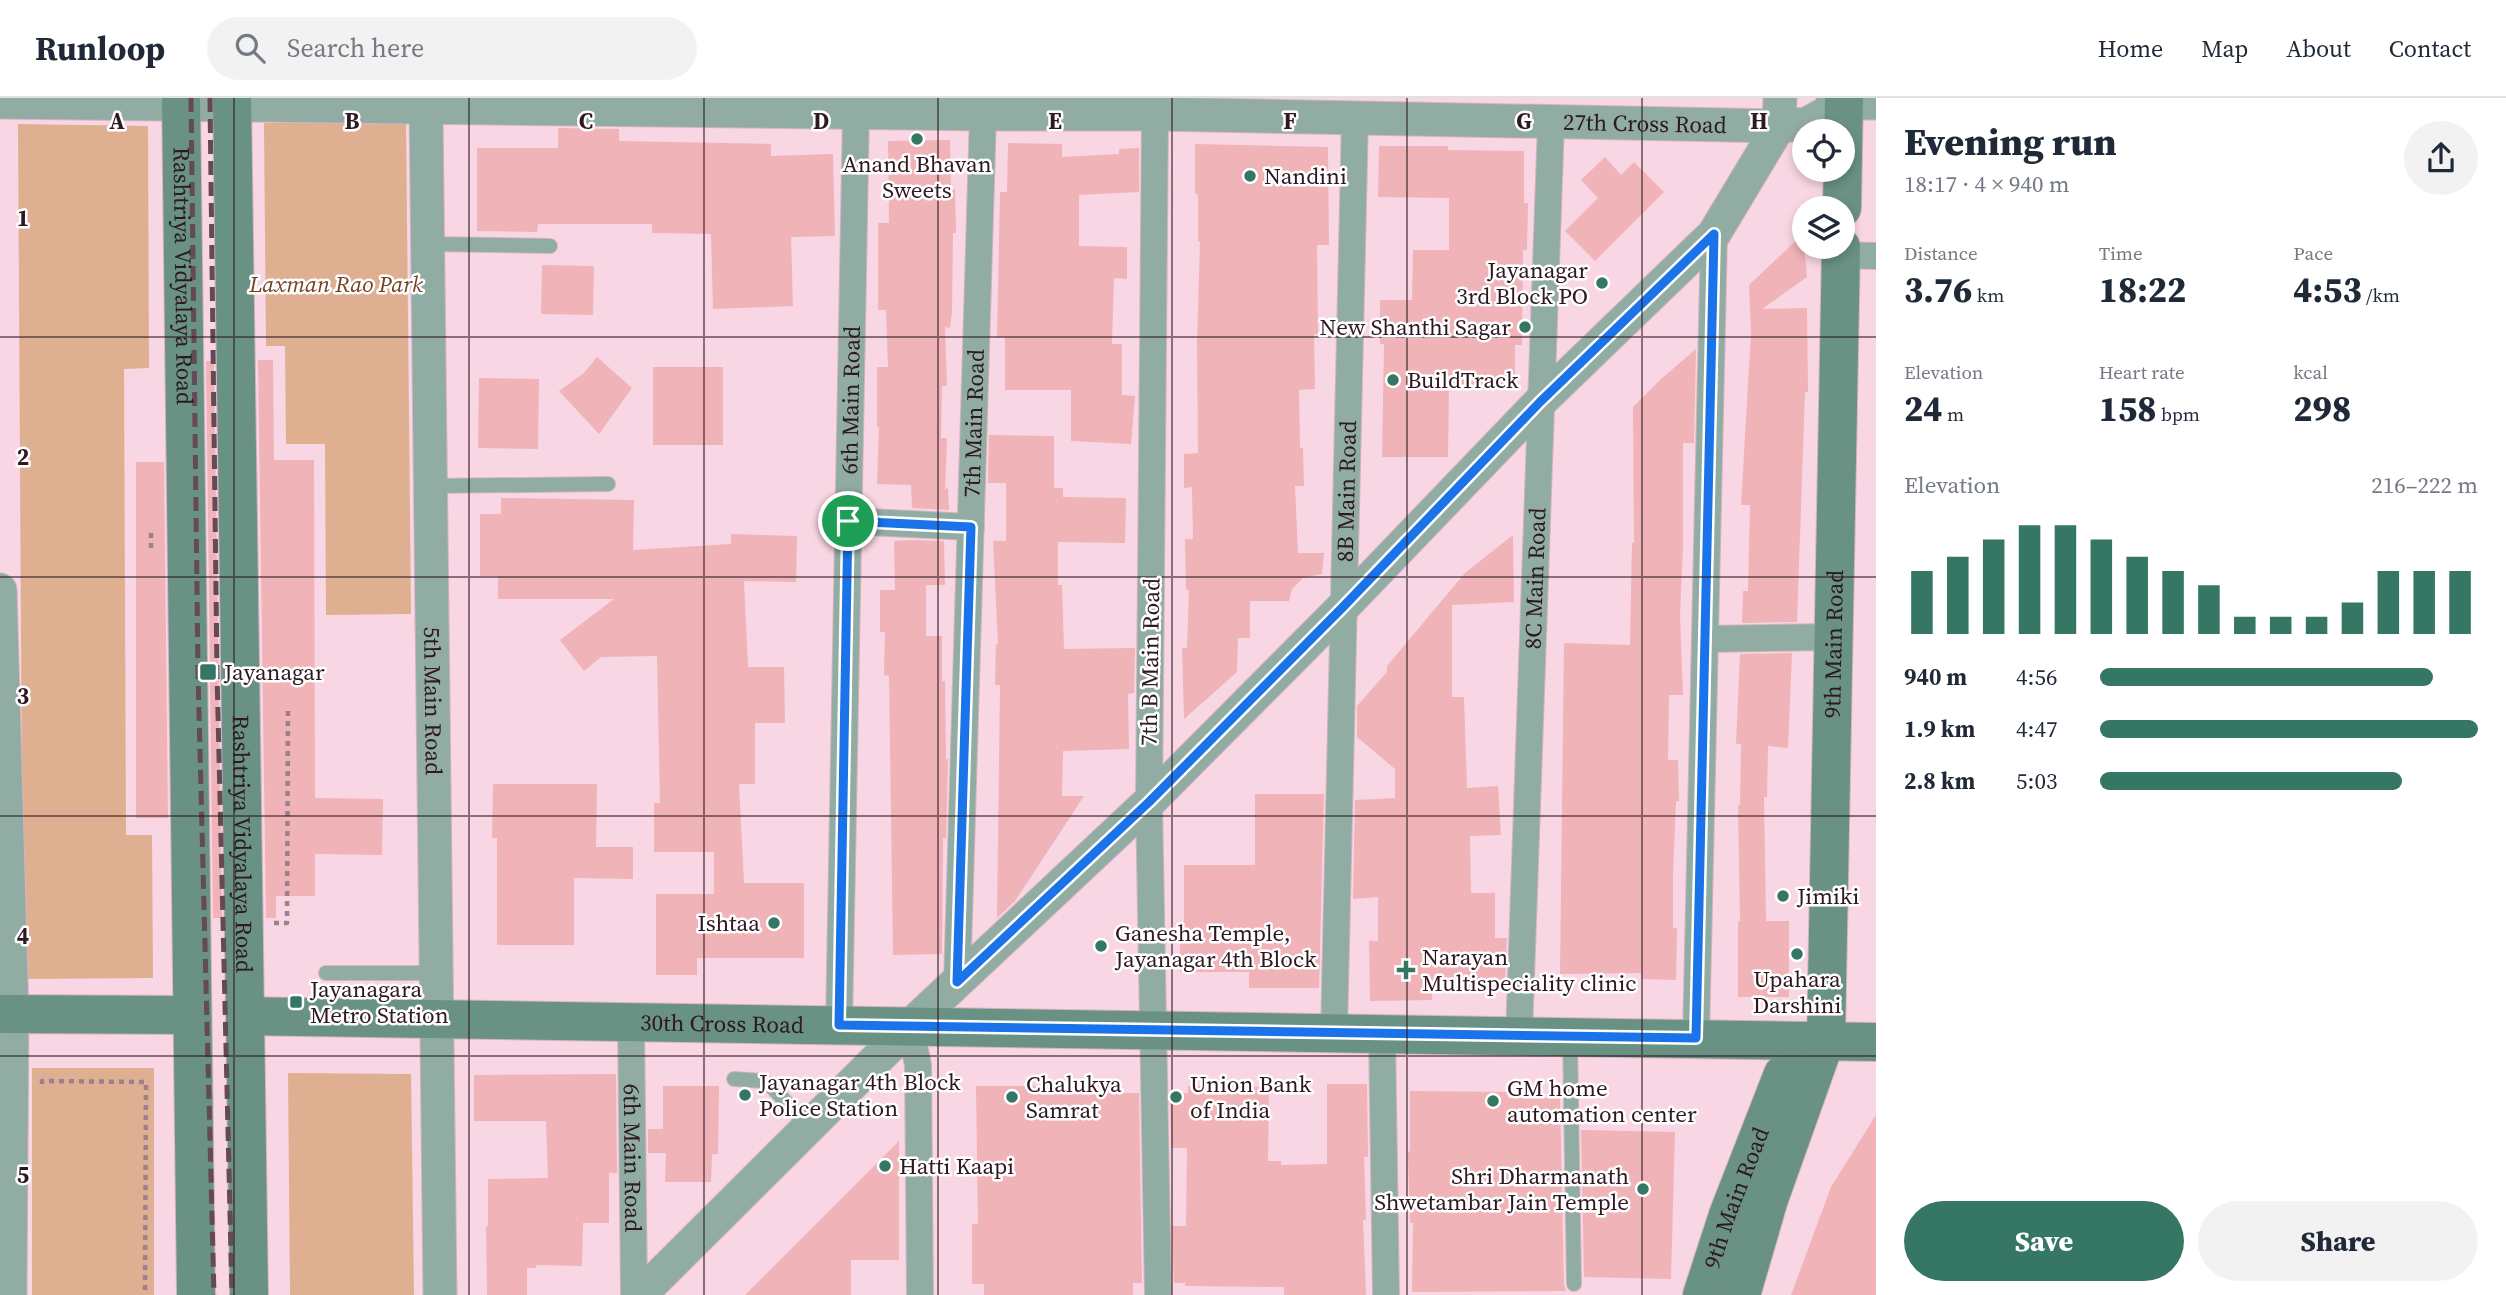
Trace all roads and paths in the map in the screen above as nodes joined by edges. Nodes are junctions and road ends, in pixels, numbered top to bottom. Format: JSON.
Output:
{"nodes":[{"id":1,"x":1850,"y":100,"type":"edge"},
{"id":2,"x":181,"y":101,"type":"edge"},
{"id":3,"x":0,"y":102,"type":"edge"},
{"id":4,"x":232,"y":102,"type":"edge"},
{"id":5,"x":426,"y":108,"type":"junction"},
{"id":6,"x":856,"y":111,"type":"junction"},
{"id":7,"x":1779,"y":112,"type":"edge"},
{"id":8,"x":983,"y":114,"type":"junction"},
{"id":9,"x":1155,"y":114,"type":"junction"},
{"id":10,"x":1354,"y":117,"type":"junction"},
{"id":11,"x":1551,"y":122,"type":"junction"},
{"id":12,"x":1843,"y":196,"type":"edge"},
{"id":13,"x":1714,"y":234,"type":"junction"},
{"id":14,"x":428,"y":244,"type":"junction"},
{"id":15,"x":550,"y":246,"type":"dead end"},
{"id":16,"x":1853,"y":259,"type":"edge"},
{"id":17,"x":1540,"y":402,"type":"junction"},
{"id":18,"x":608,"y":484,"type":"dead end"},
{"id":19,"x":431,"y":486,"type":"junction"},
{"id":20,"x":848,"y":521,"type":"junction"},
{"id":21,"x":971,"y":527,"type":"junction"},
{"id":22,"x":0,"y":590,"type":"edge"},
{"id":23,"x":1342,"y":608,"type":"junction"},
{"id":24,"x":0,"y":635,"type":"edge"},
{"id":25,"x":1834,"y":637,"type":"junction"},
{"id":26,"x":1704,"y":639,"type":"junction"},
{"id":27,"x":288,"y":706,"type":"dead end"},
{"id":28,"x":1149,"y":802,"type":"junction"},
{"id":29,"x":267,"y":923,"type":"dead end"},
{"id":30,"x":326,"y":973,"type":"dead end"},
{"id":31,"x":436,"y":973,"type":"junction"},
{"id":32,"x":957,"y":982,"type":"junction"},
{"id":33,"x":6,"y":1014,"type":"edge"},
{"id":34,"x":192,"y":1015,"type":"junction"},
{"id":35,"x":246,"y":1016,"type":"junction"},
{"id":36,"x":437,"y":1019,"type":"junction"},
{"id":37,"x":631,"y":1022,"type":"junction"},
{"id":38,"x":839,"y":1025,"type":"junction"},
{"id":39,"x":910,"y":1026,"type":"junction"},
{"id":40,"x":1153,"y":1030,"type":"junction"},
{"id":41,"x":1334,"y":1032,"type":"junction"},
{"id":42,"x":1382,"y":1033,"type":"junction"},
{"id":43,"x":1519,"y":1035,"type":"junction"},
{"id":44,"x":1570,"y":1036,"type":"junction"},
{"id":45,"x":1696,"y":1038,"type":"junction"},
{"id":46,"x":1826,"y":1040,"type":"junction"},
{"id":47,"x":1876,"y":1042,"type":"edge"},
{"id":48,"x":734,"y":1079,"type":"dead end"},
{"id":49,"x":42,"y":1081,"type":"dead end"},
{"id":50,"x":810,"y":1128,"type":"junction"},
{"id":51,"x":1574,"y":1284,"type":"dead end"},
{"id":52,"x":1748,"y":1292,"type":"edge"},
{"id":53,"x":10,"y":1295,"type":"edge"},
{"id":54,"x":145,"y":1295,"type":"edge"},
{"id":55,"x":196,"y":1295,"type":"edge"},
{"id":56,"x":249,"y":1295,"type":"edge"},
{"id":57,"x":440,"y":1295,"type":"edge"},
{"id":58,"x":634,"y":1295,"type":"edge"},
{"id":59,"x":640,"y":1295,"type":"edge"},
{"id":60,"x":920,"y":1295,"type":"edge"},
{"id":61,"x":1158,"y":1295,"type":"edge"},
{"id":62,"x":1386,"y":1295,"type":"edge"},
{"id":63,"x":1702,"y":1295,"type":"edge"}],
"edges":[{"from":1,"to":7,"type":"street","name":"27th Cross Road"},
{"from":1,"to":12,"type":"main road"},
{"from":2,"to":3,"type":"street","name":"27th Cross Road"},
{"from":2,"to":4,"type":"street","name":"27th Cross Road"},
{"from":2,"to":34,"type":"main road","name":"Rashtriya Vidyalaya Road"},
{"from":4,"to":5,"type":"street","name":"27th Cross Road"},
{"from":4,"to":35,"type":"main road","name":"Rashtriya Vidyalaya Road"},
{"from":5,"to":6,"type":"street","name":"27th Cross Road"},
{"from":5,"to":14,"type":"street","name":"5th Main Road"},
{"from":6,"to":8,"type":"street","name":"27th Cross Road"},
{"from":6,"to":20,"type":"street","name":"6th Main Road"},
{"from":7,"to":11,"type":"street","name":"27th Cross Road"},
{"from":7,"to":13,"type":"street"},
{"from":8,"to":9,"type":"street","name":"27th Cross Road"},
{"from":8,"to":21,"type":"street","name":"7th Main Road"},
{"from":9,"to":10,"type":"street","name":"27th Cross Road"},
{"from":9,"to":28,"type":"street","name":"7th B Main Road"},
{"from":10,"to":11,"type":"street","name":"27th Cross Road"},
{"from":10,"to":23,"type":"street","name":"8B Main Road"},
{"from":11,"to":17,"type":"street","name":"8C Main Road"},
{"from":13,"to":17,"type":"street"},
{"from":13,"to":26,"type":"street"},
{"from":14,"to":15,"type":"lane"},
{"from":14,"to":19,"type":"street","name":"5th Main Road"},
{"from":16,"to":25,"type":"main road","name":"9th Main Road"},
{"from":17,"to":23,"type":"street"},
{"from":17,"to":43,"type":"street","name":"8C Main Road"},
{"from":18,"to":19,"type":"lane"},
{"from":19,"to":31,"type":"street","name":"5th Main Road"},
{"from":20,"to":21,"type":"street"},
{"from":20,"to":38,"type":"street","name":"6th Main Road"},
{"from":21,"to":32,"type":"street","name":"7th Main Road"},
{"from":22,"to":24,"type":"street"},
{"from":23,"to":28,"type":"street"},
{"from":23,"to":41,"type":"street","name":"8B Main Road"},
{"from":24,"to":33,"type":"street"},
{"from":25,"to":26,"type":"street"},
{"from":25,"to":46,"type":"main road","name":"9th Main Road"},
{"from":26,"to":45,"type":"street"},
{"from":27,"to":29,"type":"path"},
{"from":28,"to":32,"type":"street"},
{"from":28,"to":40,"type":"street","name":"7th B Main Road"},
{"from":30,"to":31,"type":"lane"},
{"from":31,"to":36,"type":"street","name":"5th Main Road"},
{"from":32,"to":39,"type":"street"},
{"from":33,"to":34,"type":"main road"},
{"from":33,"to":53,"type":"street"},
{"from":34,"to":55,"type":"main road","name":"Rashtriya Vidyalaya Road"},
{"from":35,"to":36,"type":"main road","name":"30th Cross Road"},
{"from":35,"to":56,"type":"main road","name":"Rashtriya Vidyalaya Road"},
{"from":36,"to":37,"type":"main road","name":"30th Cross Road"},
{"from":36,"to":57,"type":"street","name":"5th Main Road"},
{"from":37,"to":38,"type":"main road","name":"30th Cross Road"},
{"from":37,"to":58,"type":"street","name":"6th Main Road"},
{"from":38,"to":39,"type":"main road","name":"30th Cross Road"},
{"from":39,"to":40,"type":"main road","name":"30th Cross Road"},
{"from":39,"to":50,"type":"street"},
{"from":39,"to":60,"type":"street"},
{"from":40,"to":41,"type":"main road","name":"30th Cross Road"},
{"from":40,"to":61,"type":"street","name":"7th B Main Road"},
{"from":41,"to":42,"type":"main road","name":"30th Cross Road"},
{"from":42,"to":43,"type":"main road","name":"30th Cross Road"},
{"from":42,"to":62,"type":"street"},
{"from":43,"to":44,"type":"main road","name":"30th Cross Road"},
{"from":44,"to":45,"type":"main road","name":"30th Cross Road"},
{"from":44,"to":51,"type":"lane"},
{"from":45,"to":46,"type":"main road","name":"30th Cross Road"},
{"from":46,"to":47,"type":"main road","name":"30th Cross Road"},
{"from":46,"to":52,"type":"main road","name":"9th Main Road"},
{"from":46,"to":63,"type":"main road","name":"9th Main Road"},
{"from":48,"to":50,"type":"lane"},
{"from":49,"to":54,"type":"path"},
{"from":50,"to":59,"type":"street"}]}
